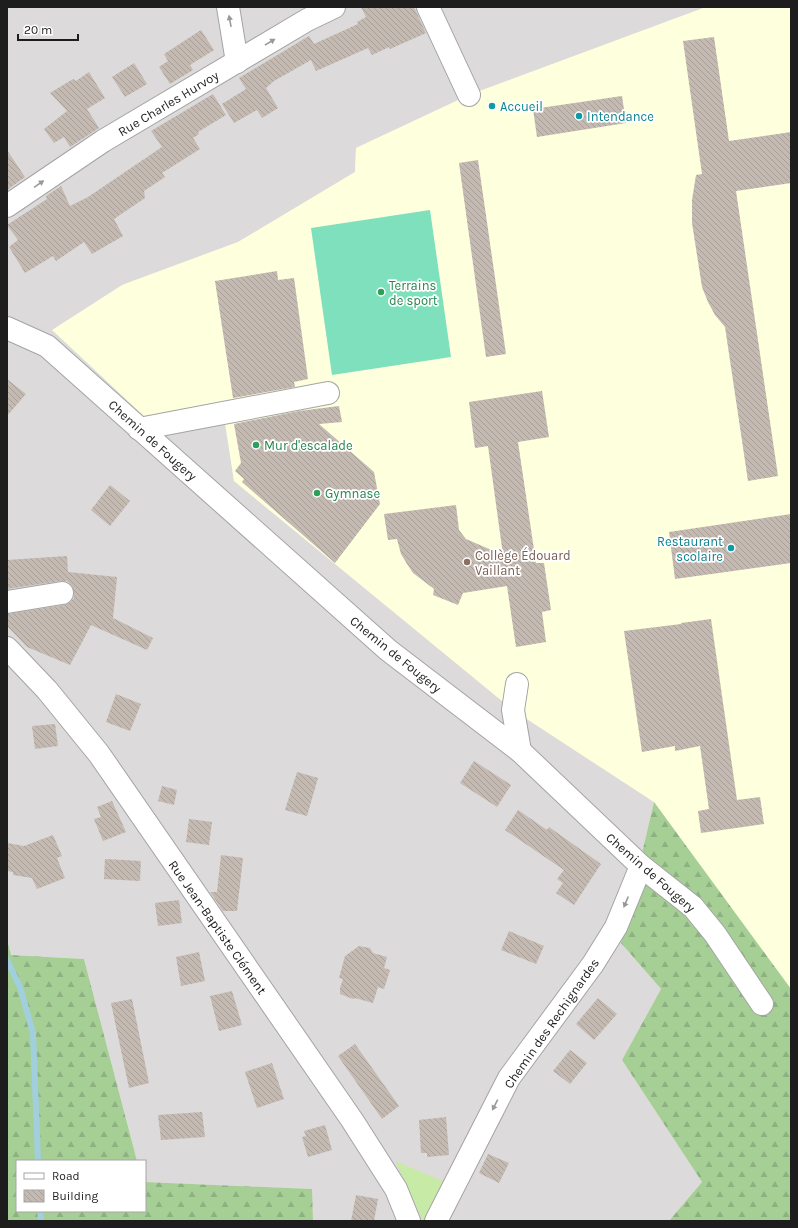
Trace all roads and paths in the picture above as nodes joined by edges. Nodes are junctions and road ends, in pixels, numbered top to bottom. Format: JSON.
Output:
{"nodes":[{"id":1,"x":228,"y":7,"type":"edge"},
{"id":2,"x":334,"y":7,"type":"edge"},
{"id":3,"x":428,"y":7,"type":"edge"},
{"id":4,"x":237,"y":62,"type":"junction"},
{"id":5,"x":469,"y":95,"type":"dead end"},
{"id":6,"x":7,"y":206,"type":"edge"},
{"id":7,"x":7,"y":328,"type":"edge"},
{"id":8,"x":328,"y":393,"type":"dead end"},
{"id":9,"x":139,"y":428,"type":"junction"},
{"id":10,"x":62,"y":593,"type":"dead end"},
{"id":11,"x":7,"y":602,"type":"edge"},
{"id":12,"x":7,"y":648,"type":"edge"},
{"id":13,"x":517,"y":684,"type":"dead end"},
{"id":14,"x":520,"y":751,"type":"junction"},
{"id":15,"x":641,"y":866,"type":"junction"},
{"id":16,"x":762,"y":1004,"type":"dead end"},
{"id":17,"x":409,"y":1221,"type":"edge"},
{"id":18,"x":436,"y":1221,"type":"edge"}],
"edges":[{"from":4,"to":1,"type":"street","one_way":true},
{"from":4,"to":2,"type":"street","name":"Rue Charles Hurvoy","one_way":true},
{"from":3,"to":5,"type":"street"},
{"from":6,"to":4,"type":"street","name":"Rue Charles Hurvoy","one_way":true},
{"from":7,"to":9,"type":"street","name":"Chemin de Fougery"},
{"from":8,"to":9,"type":"street"},
{"from":9,"to":14,"type":"street","name":"Chemin de Fougery"},
{"from":10,"to":11,"type":"street"},
{"from":12,"to":17,"type":"street","name":"Rue Jean-Baptiste Clément"},
{"from":13,"to":14,"type":"street"},
{"from":14,"to":15,"type":"street","name":"Chemin de Fougery"},
{"from":15,"to":16,"type":"street","name":"Chemin de Fougery"},
{"from":15,"to":18,"type":"street","name":"Chemin des Rechignardes","one_way":true}]}
